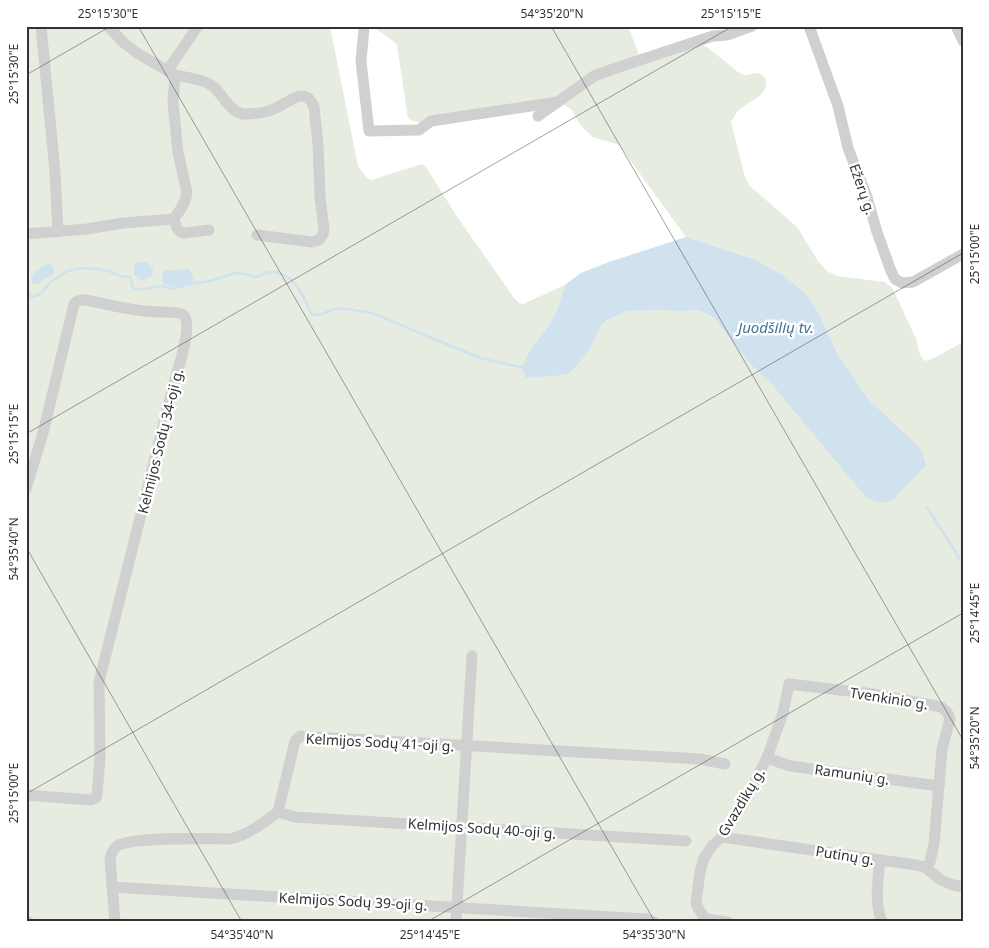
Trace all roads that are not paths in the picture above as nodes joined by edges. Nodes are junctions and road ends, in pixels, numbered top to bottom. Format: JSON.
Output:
{"nodes":[{"id":1,"x":41,"y":26,"type":"edge"},
{"id":2,"x":108,"y":26,"type":"edge"},
{"id":3,"x":198,"y":26,"type":"edge"},
{"id":4,"x":752,"y":26,"type":"edge"},
{"id":5,"x":808,"y":26,"type":"edge"},
{"id":6,"x":956,"y":26,"type":"edge"},
{"id":7,"x":363,"y":27,"type":"edge"},
{"id":8,"x":963,"y":41,"type":"edge"},
{"id":9,"x":171,"y":73,"type":"junction"},
{"id":10,"x":558,"y":102,"type":"junction"},
{"id":11,"x":538,"y":116,"type":"dead end"},
{"id":12,"x":174,"y":219,"type":"junction"},
{"id":13,"x":208,"y":230,"type":"dead end"},
{"id":14,"x":58,"y":232,"type":"junction"},
{"id":15,"x":26,"y":234,"type":"edge"},
{"id":16,"x":256,"y":235,"type":"dead end"},
{"id":17,"x":963,"y":254,"type":"edge"},
{"id":18,"x":26,"y":489,"type":"edge"},
{"id":19,"x":472,"y":656,"type":"dead end"},
{"id":20,"x":790,"y":684,"type":"joint"},
{"id":21,"x":467,"y":746,"type":"junction"},
{"id":22,"x":767,"y":758,"type":"junction"},
{"id":23,"x":725,"y":764,"type":"dead end"},
{"id":24,"x":938,"y":786,"type":"junction"},
{"id":25,"x":26,"y":795,"type":"edge"},
{"id":26,"x":278,"y":812,"type":"junction"},
{"id":27,"x":462,"y":826,"type":"junction"},
{"id":28,"x":722,"y":837,"type":"junction"},
{"id":29,"x":686,"y":841,"type":"dead end"},
{"id":30,"x":880,"y":860,"type":"junction"},
{"id":31,"x":926,"y":868,"type":"junction"},
{"id":32,"x":112,"y":887,"type":"junction"},
{"id":33,"x":963,"y":887,"type":"edge"},
{"id":34,"x":457,"y":907,"type":"junction"},
{"id":35,"x":115,"y":922,"type":"edge"},
{"id":36,"x":456,"y":922,"type":"edge"},
{"id":37,"x":654,"y":922,"type":"edge"},
{"id":38,"x":728,"y":922,"type":"edge"},
{"id":39,"x":882,"y":922,"type":"edge"}],
"edges":[{"from":1,"to":14,"type":"street"},
{"from":2,"to":9,"type":"street"},
{"from":3,"to":9,"type":"street"},
{"from":4,"to":10,"type":"street"},
{"from":5,"to":17,"type":"street","name":"Ežerų g."},
{"from":6,"to":8,"type":"street"},
{"from":7,"to":10,"type":"street"},
{"from":9,"to":12,"type":"street"},
{"from":9,"to":16,"type":"street"},
{"from":10,"to":11,"type":"street"},
{"from":12,"to":13,"type":"street"},
{"from":12,"to":14,"type":"street"},
{"from":14,"to":15,"type":"street"},
{"from":18,"to":25,"type":"street","name":"Kelmijos Sodų 34-oji g."},
{"from":19,"to":21,"type":"street"},
{"from":20,"to":22,"type":"street","name":"Gvazdikų g."},
{"from":20,"to":24,"type":"street","name":"Tvenkinio g."},
{"from":21,"to":23,"type":"street","name":"Kelmijos Sodų 41-oji g."},
{"from":21,"to":26,"type":"street","name":"Kelmijos Sodų 41-oji g."},
{"from":21,"to":27,"type":"street"},
{"from":22,"to":24,"type":"street","name":"Ramunių g."},
{"from":22,"to":28,"type":"street","name":"Gvazdikų g."},
{"from":24,"to":31,"type":"street","name":"Tvenkinio g."},
{"from":26,"to":27,"type":"street","name":"Kelmijos Sodų 40-oji g."},
{"from":26,"to":32,"type":"street"},
{"from":27,"to":29,"type":"street","name":"Kelmijos Sodų 40-oji g."},
{"from":27,"to":34,"type":"street"},
{"from":28,"to":30,"type":"street","name":"Putinų g."},
{"from":28,"to":38,"type":"street","name":"Gvazdikų g."},
{"from":30,"to":31,"type":"street","name":"Putinų g."},
{"from":30,"to":39,"type":"street"},
{"from":31,"to":33,"type":"street","name":"Putinų g."},
{"from":32,"to":34,"type":"street","name":"Kelmijos Sodų 39-oji g."},
{"from":32,"to":35,"type":"street"},
{"from":34,"to":36,"type":"street"},
{"from":34,"to":37,"type":"street","name":"Kelmijos Sodų 39-oji g."}]}
